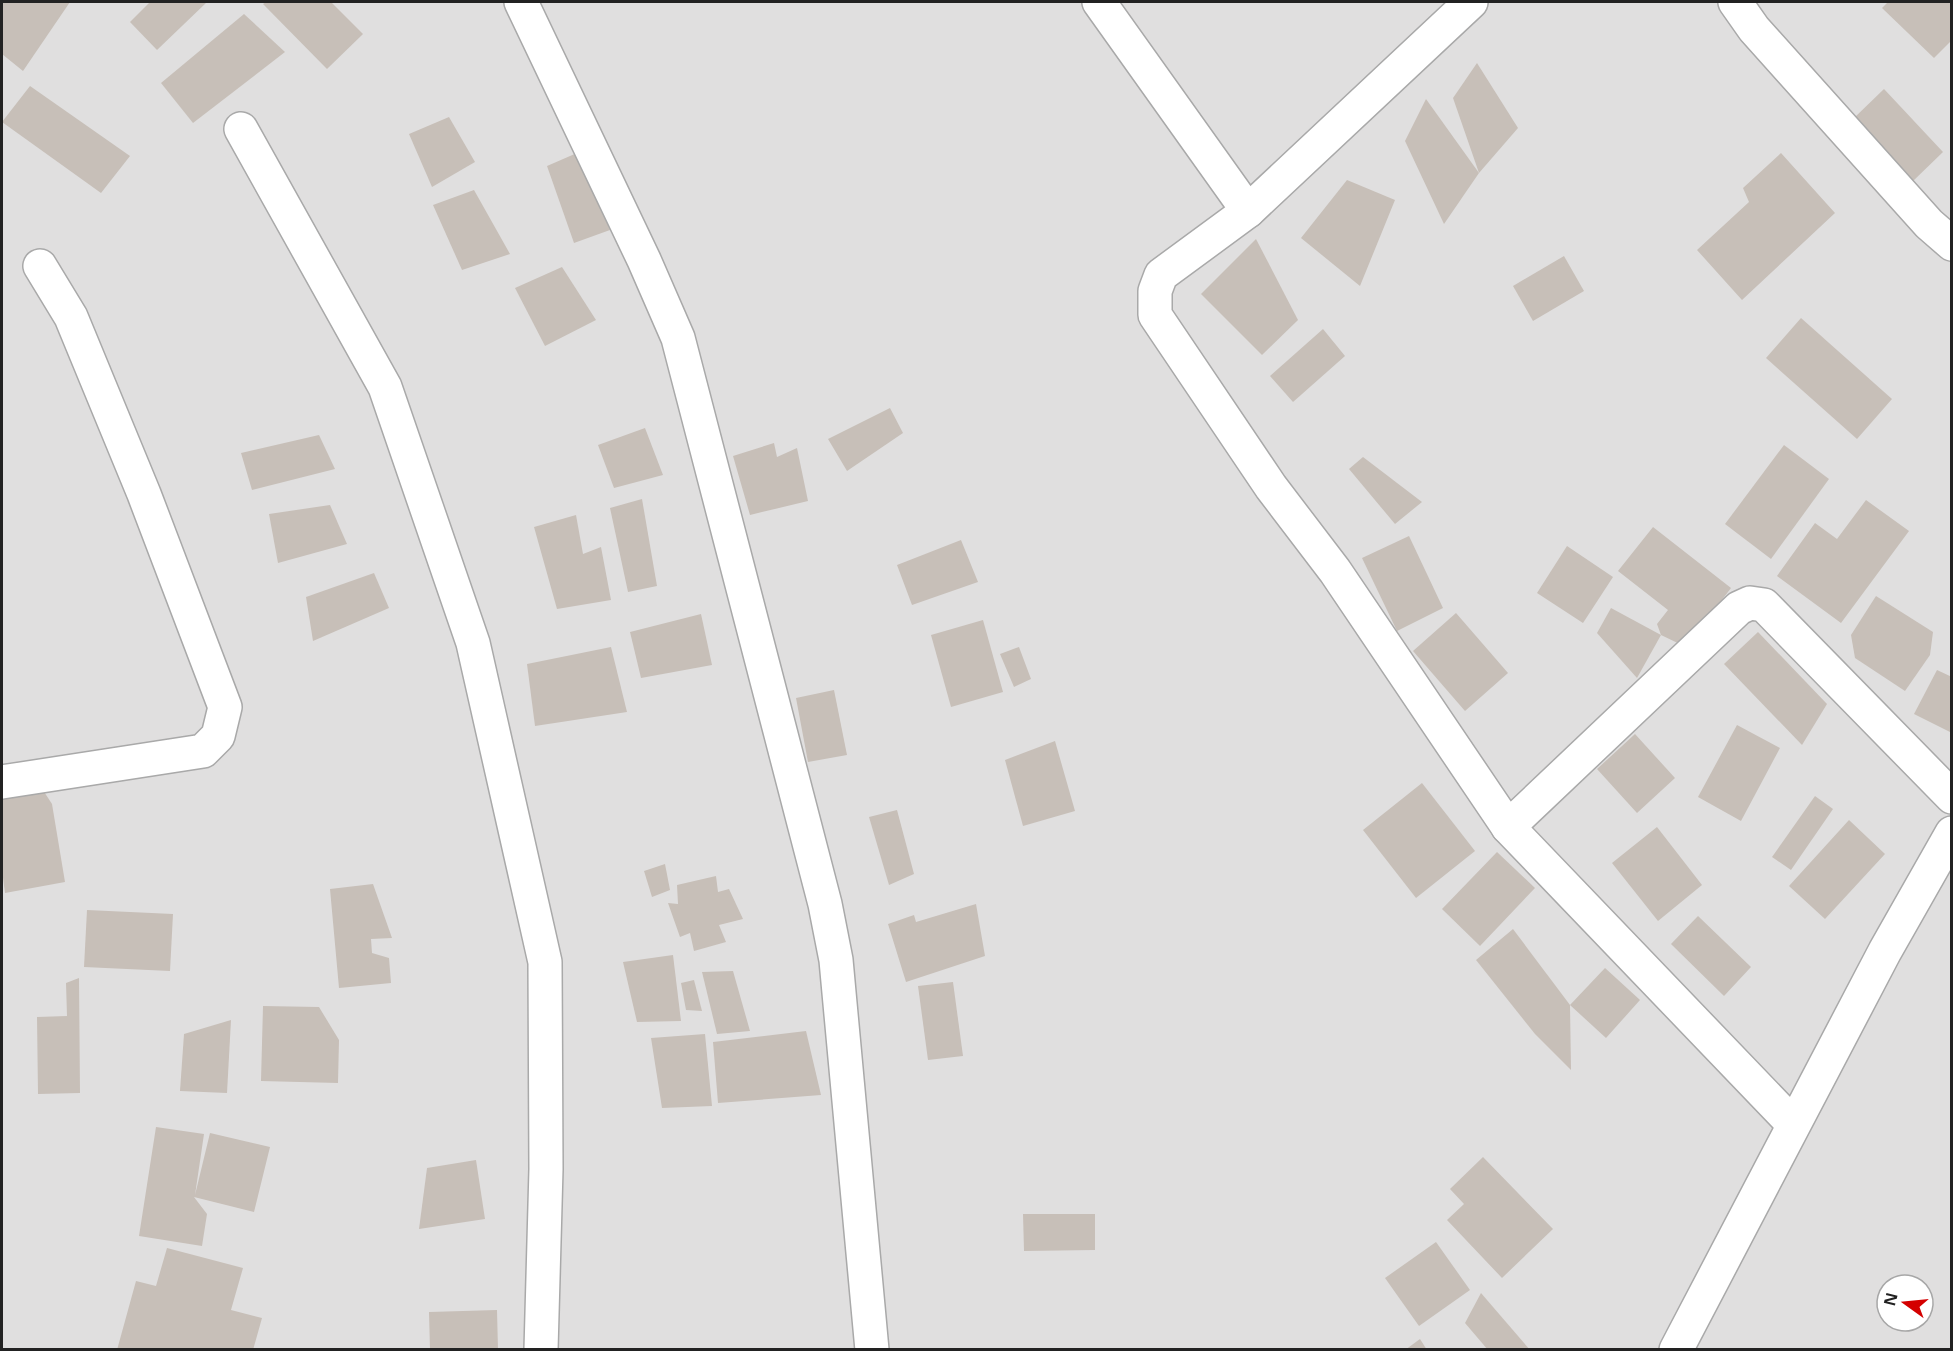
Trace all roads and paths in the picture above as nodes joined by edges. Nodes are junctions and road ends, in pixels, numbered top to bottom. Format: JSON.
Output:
{"nodes":[{"id":1,"x":521,"y":2,"type":"edge"},
{"id":2,"x":1099,"y":2,"type":"edge"},
{"id":3,"x":1471,"y":2,"type":"edge"},
{"id":4,"x":1735,"y":2,"type":"edge"},
{"id":5,"x":241,"y":129,"type":"dead end"},
{"id":6,"x":1248,"y":211,"type":"junction"},
{"id":7,"x":1952,"y":244,"type":"edge"},
{"id":8,"x":40,"y":266,"type":"dead end"},
{"id":9,"x":2,"y":782,"type":"edge"},
{"id":10,"x":1952,"y":797,"type":"edge"},
{"id":11,"x":1508,"y":827,"type":"junction"},
{"id":12,"x":1952,"y":833,"type":"edge"},
{"id":13,"x":1793,"y":1124,"type":"junction"},
{"id":14,"x":541,"y":1350,"type":"edge"},
{"id":15,"x":872,"y":1350,"type":"edge"},
{"id":16,"x":1676,"y":1350,"type":"edge"}],
"edges":[{"from":1,"to":15,"type":"street"},
{"from":2,"to":6,"type":"street"},
{"from":3,"to":6,"type":"street"},
{"from":4,"to":7,"type":"street"},
{"from":5,"to":14,"type":"street"},
{"from":6,"to":11,"type":"street"},
{"from":8,"to":9,"type":"street"},
{"from":10,"to":11,"type":"street"},
{"from":11,"to":13,"type":"street"},
{"from":12,"to":13,"type":"street"},
{"from":13,"to":16,"type":"street"}]}
